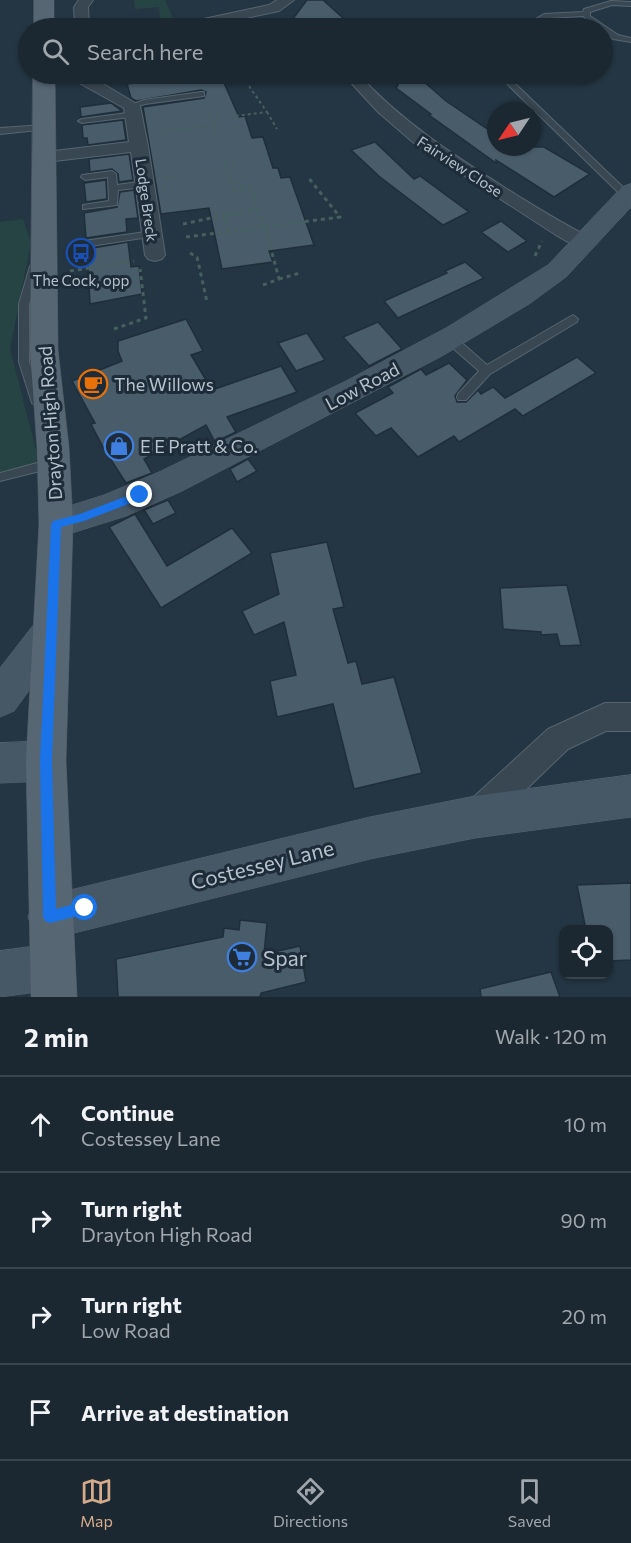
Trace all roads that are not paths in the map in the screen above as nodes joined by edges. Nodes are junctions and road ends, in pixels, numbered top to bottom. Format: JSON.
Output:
{"nodes":[{"id":1,"x":44,"y":0,"type":"edge"},
{"id":2,"x":86,"y":0,"type":"edge"},
{"id":3,"x":287,"y":0,"type":"edge"},
{"id":4,"x":224,"y":2,"type":"dead end"},
{"id":5,"x":631,"y":4,"type":"edge"},
{"id":6,"x":585,"y":14,"type":"junction"},
{"id":7,"x":236,"y":16,"type":"junction"},
{"id":8,"x":44,"y":18,"type":"edge"},
{"id":9,"x":82,"y":18,"type":"edge"},
{"id":10,"x":227,"y":18,"type":"edge"},
{"id":11,"x":543,"y":18,"type":"edge"},
{"id":12,"x":588,"y":18,"type":"edge"},
{"id":13,"x":613,"y":35,"type":"edge"},
{"id":14,"x":631,"y":40,"type":"edge"},
{"id":15,"x":44,"y":84,"type":"edge"},
{"id":16,"x":92,"y":84,"type":"edge"},
{"id":17,"x":359,"y":84,"type":"edge"},
{"id":18,"x":512,"y":84,"type":"edge"},
{"id":19,"x":201,"y":94,"type":"dead end"},
{"id":20,"x":134,"y":110,"type":"junction"},
{"id":21,"x":82,"y":121,"type":"dead end"},
{"id":22,"x":45,"y":127,"type":"junction"},
{"id":23,"x":0,"y":131,"type":"edge"},
{"id":24,"x":139,"y":141,"type":"junction"},
{"id":25,"x":45,"y":157,"type":"junction"},
{"id":26,"x":85,"y":177,"type":"dead end"},
{"id":27,"x":145,"y":184,"type":"junction"},
{"id":28,"x":113,"y":188,"type":"junction"},
{"id":29,"x":629,"y":194,"type":"edge"},
{"id":30,"x":86,"y":207,"type":"dead end"},
{"id":31,"x":152,"y":234,"type":"junction"},
{"id":32,"x":584,"y":242,"type":"junction"},
{"id":33,"x":84,"y":244,"type":"dead end"},
{"id":34,"x":155,"y":255,"type":"dead end"},
{"id":35,"x":573,"y":319,"type":"dead end"},
{"id":36,"x":450,"y":339,"type":"junction"},
{"id":37,"x":486,"y":371,"type":"junction"},
{"id":38,"x":462,"y":397,"type":"dead end"},
{"id":39,"x":53,"y":455,"type":"junction"},
{"id":40,"x":1,"y":477,"type":"edge"},
{"id":41,"x":56,"y":524,"type":"junction"},
{"id":42,"x":51,"y":632,"type":"junction"},
{"id":43,"x":0,"y":698,"type":"edge"},
{"id":44,"x":631,"y":717,"type":"edge"},
{"id":45,"x":46,"y":760,"type":"junction"},
{"id":46,"x":0,"y":763,"type":"edge"},
{"id":47,"x":631,"y":796,"type":"edge"},
{"id":48,"x":475,"y":817,"type":"junction"},
{"id":49,"x":50,"y":917,"type":"junction"},
{"id":50,"x":2,"y":979,"type":"edge"},
{"id":51,"x":53,"y":982,"type":"edge"}],
"edges":[{"from":1,"to":8,"type":"main road"},
{"from":2,"to":9,"type":"street"},
{"from":3,"to":7,"type":"street"},
{"from":4,"to":7,"type":"street"},
{"from":5,"to":6,"type":"lane"},
{"from":6,"to":11,"type":"lane"},
{"from":6,"to":12,"type":"lane"},
{"from":7,"to":10,"type":"street"},
{"from":13,"to":14,"type":"lane"},
{"from":15,"to":22,"type":"main road","name":"Drayton High Road"},
{"from":16,"to":20,"type":"street"},
{"from":17,"to":32,"type":"street","name":"Fairview Close"},
{"from":18,"to":29,"type":"lane"},
{"from":19,"to":20,"type":"lane"},
{"from":20,"to":21,"type":"lane"},
{"from":20,"to":24,"type":"street","name":"Lodge Breck"},
{"from":22,"to":23,"type":"lane"},
{"from":22,"to":25,"type":"main road","name":"Drayton High Road"},
{"from":24,"to":25,"type":"street","name":"Lodge Breck"},
{"from":24,"to":27,"type":"street","name":"Lodge Breck"},
{"from":25,"to":39,"type":"main road","name":"Drayton High Road"},
{"from":26,"to":28,"type":"lane"},
{"from":27,"to":28,"type":"lane"},
{"from":27,"to":31,"type":"street","name":"Lodge Breck"},
{"from":28,"to":30,"type":"lane"},
{"from":29,"to":32,"type":"street","name":"Low Road"},
{"from":31,"to":33,"type":"lane"},
{"from":31,"to":34,"type":"street","name":"Lodge Breck"},
{"from":32,"to":36,"type":"street","name":"Low Road"},
{"from":35,"to":37,"type":"lane"},
{"from":36,"to":37,"type":"lane"},
{"from":36,"to":41,"type":"street","name":"Low Road"},
{"from":37,"to":38,"type":"lane"},
{"from":39,"to":40,"type":"lane"},
{"from":39,"to":41,"type":"main road","name":"Drayton High Road"},
{"from":41,"to":42,"type":"main road","name":"Drayton High Road"},
{"from":42,"to":43,"type":"street"},
{"from":42,"to":45,"type":"main road","name":"Drayton High Road"},
{"from":44,"to":48,"type":"street"},
{"from":45,"to":46,"type":"street"},
{"from":45,"to":49,"type":"main road","name":"Drayton High Road"},
{"from":47,"to":48,"type":"street","name":"Costessey Lane"},
{"from":48,"to":49,"type":"street","name":"Costessey Lane"},
{"from":49,"to":51,"type":"main road","name":"Drayton High Road"},
{"from":50,"to":51,"type":"street"}]}
